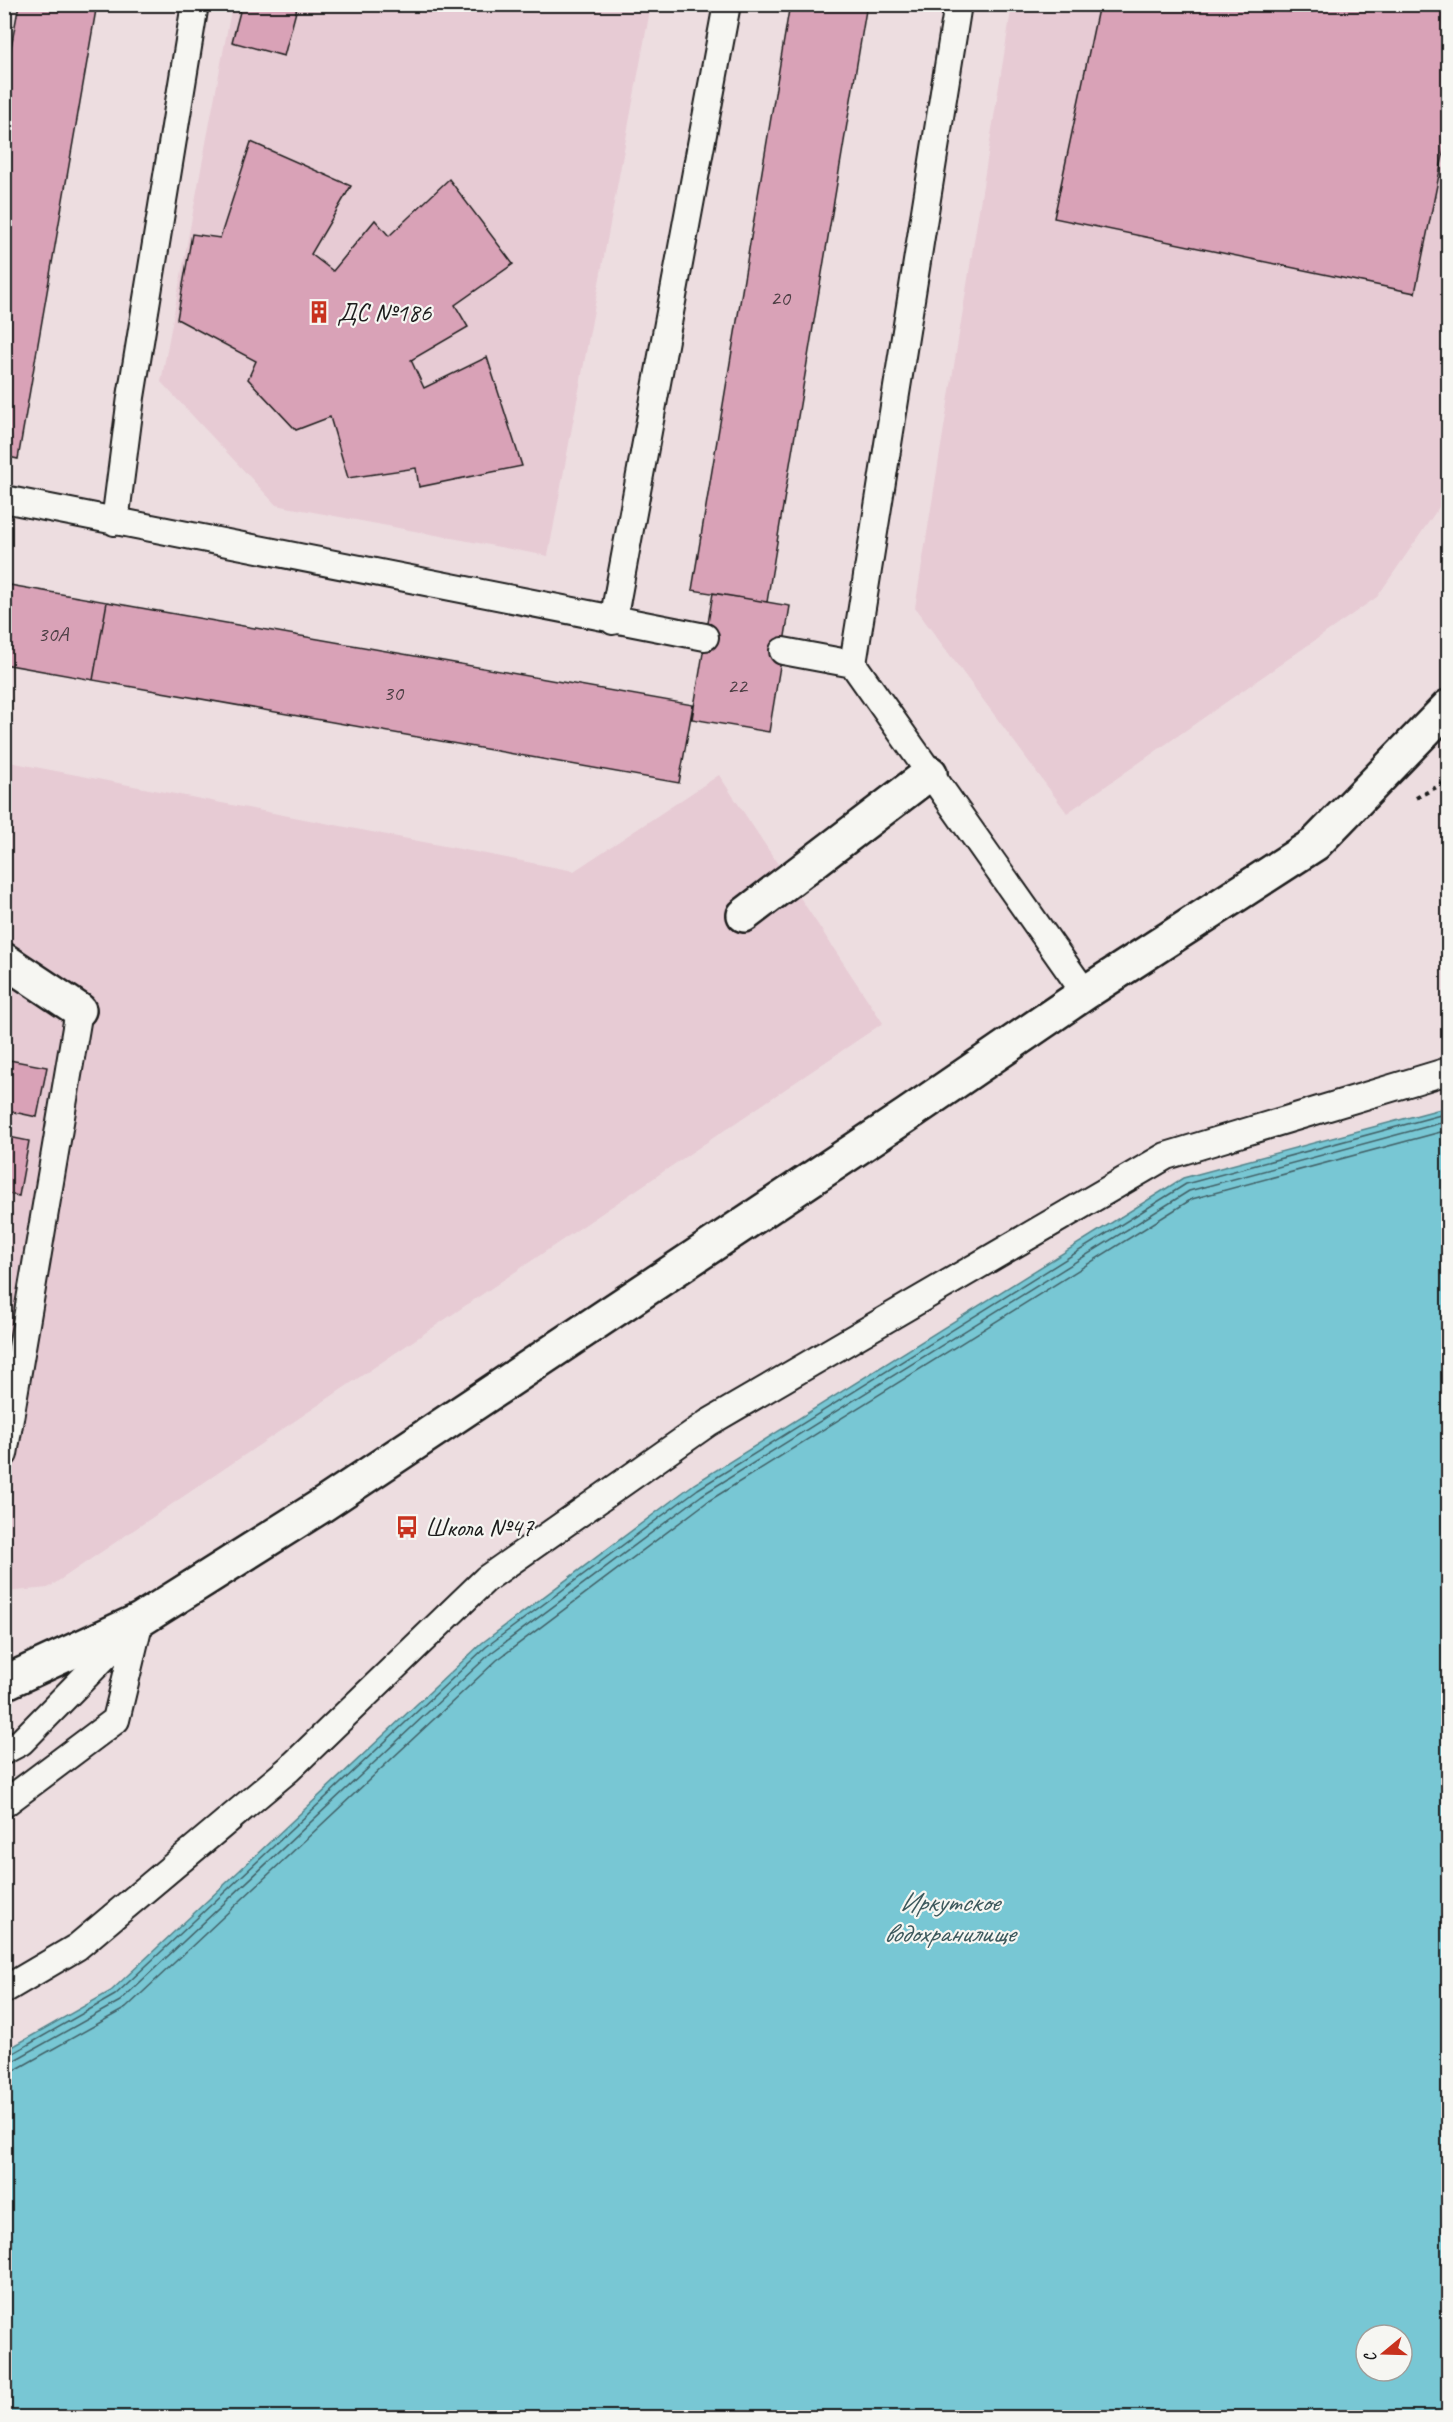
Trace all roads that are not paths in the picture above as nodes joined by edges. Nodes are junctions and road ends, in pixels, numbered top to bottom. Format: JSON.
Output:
{"nodes":[{"id":1,"x":195,"y":4,"type":"edge"},
{"id":2,"x":727,"y":4,"type":"edge"},
{"id":3,"x":958,"y":4,"type":"edge"},
{"id":4,"x":4,"y":499,"type":"edge"},
{"id":5,"x":115,"y":522,"type":"junction"},
{"id":6,"x":613,"y":621,"type":"junction"},
{"id":7,"x":705,"y":637,"type":"dead end"},
{"id":8,"x":783,"y":651,"type":"dead end"},
{"id":9,"x":853,"y":664,"type":"junction"},
{"id":10,"x":1449,"y":707,"type":"edge"},
{"id":11,"x":930,"y":773,"type":"junction"},
{"id":12,"x":744,"y":915,"type":"dead end"},
{"id":13,"x":4,"y":960,"type":"edge"},
{"id":14,"x":1084,"y":993,"type":"junction"},
{"id":15,"x":79,"y":1010,"type":"joint"},
{"id":16,"x":1449,"y":1071,"type":"edge"},
{"id":17,"x":4,"y":1454,"type":"edge"},
{"id":18,"x":140,"y":1620,"type":"junction"},
{"id":19,"x":4,"y":1683,"type":"edge"},
{"id":20,"x":4,"y":1750,"type":"edge"},
{"id":21,"x":4,"y":1804,"type":"edge"},
{"id":22,"x":4,"y":1990,"type":"edge"}],
"edges":[{"from":1,"to":5,"type":"lane"},
{"from":2,"to":6,"type":"lane"},
{"from":3,"to":9,"type":"lane"},
{"from":4,"to":5,"type":"lane"},
{"from":5,"to":6,"type":"lane"},
{"from":6,"to":7,"type":"lane"},
{"from":8,"to":9,"type":"lane"},
{"from":9,"to":11,"type":"lane"},
{"from":10,"to":14,"type":"street"},
{"from":11,"to":12,"type":"street"},
{"from":11,"to":14,"type":"lane"},
{"from":13,"to":15,"type":"street"},
{"from":14,"to":18,"type":"street"},
{"from":15,"to":17,"type":"lane"},
{"from":16,"to":22,"type":"lane"},
{"from":18,"to":19,"type":"street"},
{"from":18,"to":20,"type":"lane"},
{"from":18,"to":21,"type":"lane"}]}
